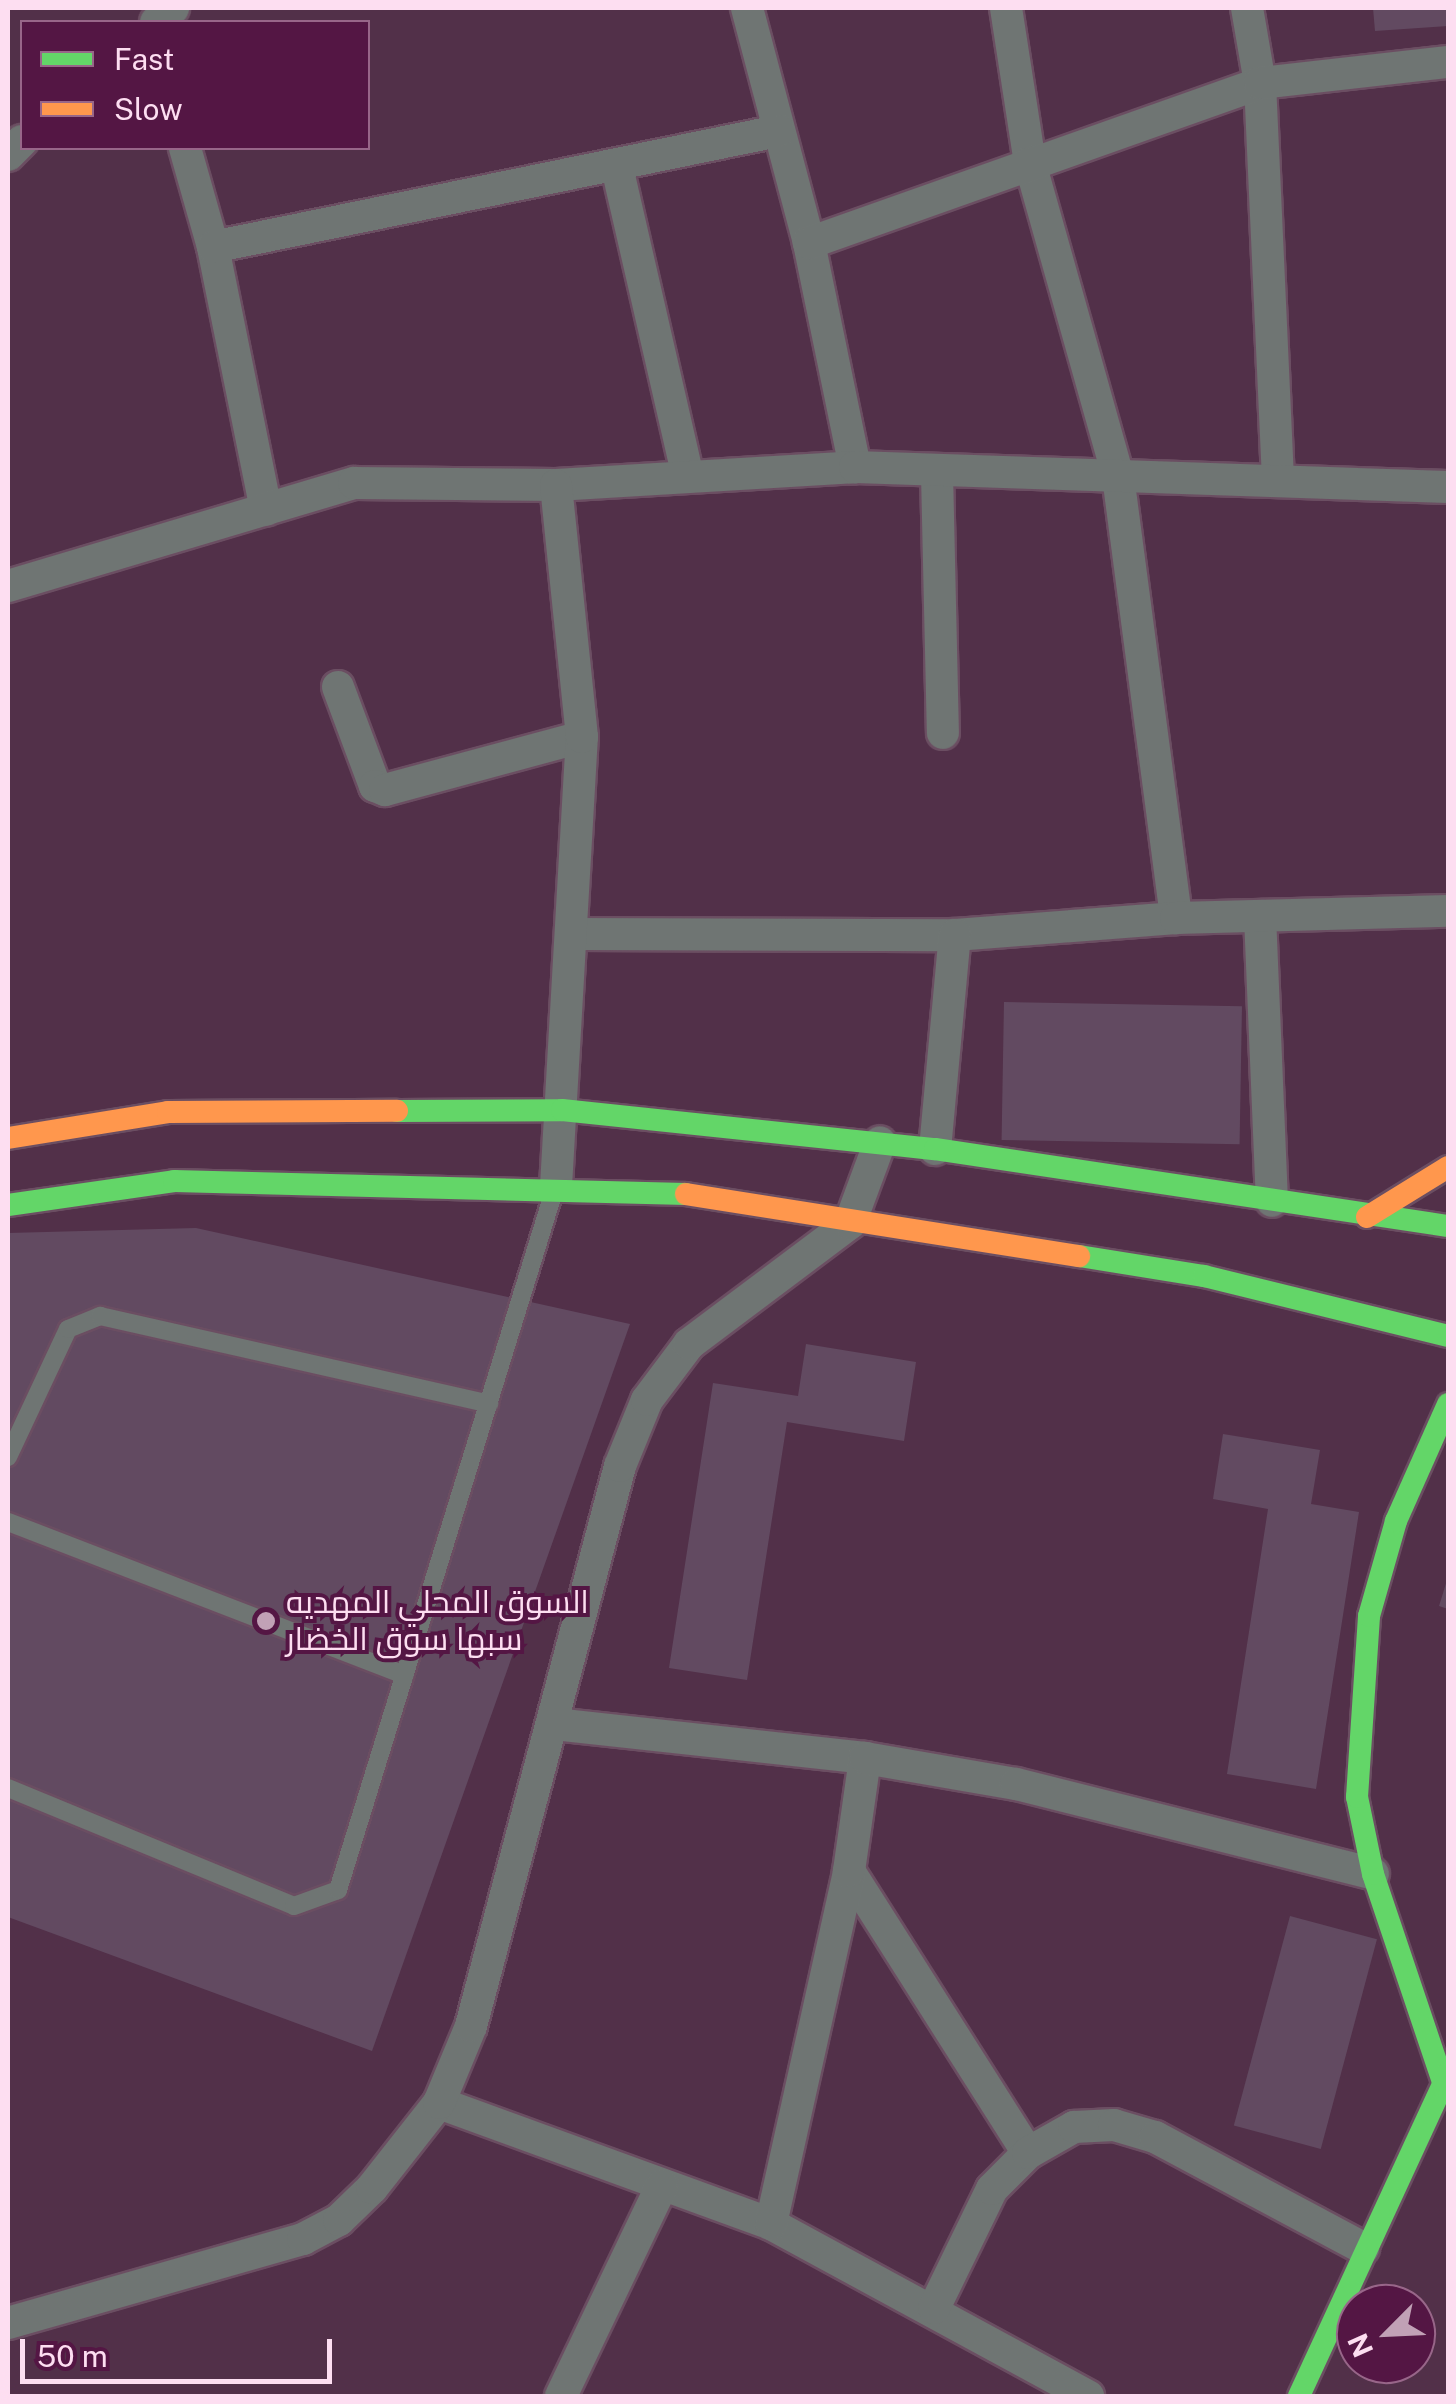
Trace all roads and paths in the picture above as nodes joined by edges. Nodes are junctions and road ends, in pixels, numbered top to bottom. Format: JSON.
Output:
{"nodes":[{"id":1,"x":747,"y":8,"type":"edge"},
{"id":2,"x":1006,"y":8,"type":"edge"},
{"id":3,"x":1247,"y":8,"type":"edge"},
{"id":4,"x":1448,"y":62,"type":"edge"},
{"id":5,"x":1260,"y":82,"type":"junction"},
{"id":6,"x":778,"y":131,"type":"junction"},
{"id":7,"x":186,"y":150,"type":"edge"},
{"id":8,"x":1030,"y":163,"type":"junction"},
{"id":9,"x":617,"y":167,"type":"junction"},
{"id":10,"x":809,"y":243,"type":"junction"},
{"id":11,"x":213,"y":247,"type":"junction"},
{"id":12,"x":856,"y":466,"type":"junction"},
{"id":13,"x":687,"y":473,"type":"junction"},
{"id":14,"x":936,"y":473,"type":"junction"},
{"id":15,"x":1118,"y":476,"type":"junction"},
{"id":16,"x":1278,"y":479,"type":"junction"},
{"id":17,"x":556,"y":485,"type":"junction"},
{"id":18,"x":1448,"y":487,"type":"edge"},
{"id":19,"x":266,"y":510,"type":"junction"},
{"id":20,"x":8,"y":586,"type":"edge"},
{"id":21,"x":338,"y":687,"type":"dead end"},
{"id":22,"x":943,"y":733,"type":"dead end"},
{"id":23,"x":582,"y":736,"type":"junction"},
{"id":24,"x":1448,"y":911,"type":"edge"},
{"id":25,"x":1260,"y":916,"type":"junction"},
{"id":26,"x":1176,"y":918,"type":"junction"},
{"id":27,"x":574,"y":934,"type":"junction"},
{"id":28,"x":955,"y":935,"type":"junction"},
{"id":29,"x":562,"y":1110,"type":"junction"},
{"id":30,"x":8,"y":1138,"type":"edge"},
{"id":31,"x":880,"y":1142,"type":"junction"},
{"id":32,"x":935,"y":1149,"type":"junction"},
{"id":33,"x":1448,"y":1167,"type":"edge"},
{"id":34,"x":556,"y":1186,"type":"junction"},
{"id":35,"x":1272,"y":1201,"type":"junction"},
{"id":36,"x":8,"y":1205,"type":"edge"},
{"id":37,"x":1368,"y":1216,"type":"junction"},
{"id":38,"x":850,"y":1224,"type":"junction"},
{"id":39,"x":1448,"y":1226,"type":"edge"},
{"id":40,"x":1448,"y":1336,"type":"edge"},
{"id":41,"x":489,"y":1404,"type":"junction"},
{"id":42,"x":1448,"y":1404,"type":"edge"},
{"id":43,"x":8,"y":1457,"type":"edge"},
{"id":44,"x":8,"y":1522,"type":"edge"},
{"id":45,"x":404,"y":1674,"type":"junction"},
{"id":46,"x":554,"y":1724,"type":"junction"},
{"id":47,"x":864,"y":1758,"type":"junction"},
{"id":48,"x":8,"y":1788,"type":"edge"},
{"id":49,"x":849,"y":1871,"type":"junction"},
{"id":50,"x":1373,"y":1874,"type":"junction"},
{"id":51,"x":1446,"y":2078,"type":"edge"},
{"id":52,"x":440,"y":2103,"type":"junction"},
{"id":53,"x":1028,"y":2153,"type":"junction"},
{"id":54,"x":662,"y":2185,"type":"junction"},
{"id":55,"x":771,"y":2224,"type":"junction"},
{"id":56,"x":1363,"y":2248,"type":"junction"},
{"id":57,"x":934,"y":2308,"type":"junction"},
{"id":58,"x":8,"y":2323,"type":"edge"},
{"id":59,"x":561,"y":2396,"type":"edge"},
{"id":60,"x":1088,"y":2396,"type":"edge"},
{"id":61,"x":1299,"y":2396,"type":"edge"}],
"edges":[{"from":1,"to":6,"type":"street"},
{"from":2,"to":8,"type":"street"},
{"from":3,"to":5,"type":"street"},
{"from":4,"to":5,"type":"street"},
{"from":5,"to":8,"type":"street"},
{"from":5,"to":16,"type":"street"},
{"from":6,"to":9,"type":"street"},
{"from":6,"to":10,"type":"street"},
{"from":7,"to":11,"type":"street"},
{"from":8,"to":10,"type":"street"},
{"from":8,"to":15,"type":"street"},
{"from":9,"to":11,"type":"street"},
{"from":9,"to":13,"type":"street"},
{"from":10,"to":12,"type":"street"},
{"from":11,"to":19,"type":"street"},
{"from":12,"to":13,"type":"street"},
{"from":12,"to":14,"type":"street"},
{"from":13,"to":17,"type":"street"},
{"from":14,"to":15,"type":"street"},
{"from":14,"to":22,"type":"street"},
{"from":15,"to":16,"type":"street"},
{"from":15,"to":26,"type":"street"},
{"from":16,"to":18,"type":"street"},
{"from":17,"to":19,"type":"street"},
{"from":17,"to":23,"type":"street"},
{"from":19,"to":20,"type":"street"},
{"from":21,"to":23,"type":"street"},
{"from":23,"to":27,"type":"street"},
{"from":24,"to":25,"type":"street"},
{"from":25,"to":26,"type":"street"},
{"from":25,"to":35,"type":"street"},
{"from":26,"to":28,"type":"street"},
{"from":27,"to":28,"type":"street"},
{"from":27,"to":29,"type":"street"},
{"from":28,"to":32,"type":"street"},
{"from":29,"to":30,"type":"main road"},
{"from":29,"to":31,"type":"main road"},
{"from":29,"to":34,"type":"street"},
{"from":31,"to":32,"type":"main road"},
{"from":31,"to":38,"type":"street"},
{"from":32,"to":35,"type":"main road"},
{"from":33,"to":37,"type":"main road"},
{"from":34,"to":36,"type":"main road"},
{"from":34,"to":38,"type":"main road"},
{"from":34,"to":41,"type":"lane"},
{"from":35,"to":37,"type":"main road"},
{"from":37,"to":39,"type":"main road"},
{"from":38,"to":40,"type":"main road"},
{"from":38,"to":46,"type":"street"},
{"from":41,"to":43,"type":"lane"},
{"from":41,"to":45,"type":"lane"},
{"from":42,"to":50,"type":"main road"},
{"from":44,"to":45,"type":"lane"},
{"from":45,"to":48,"type":"lane"},
{"from":46,"to":47,"type":"street"},
{"from":46,"to":52,"type":"street"},
{"from":47,"to":49,"type":"street"},
{"from":47,"to":50,"type":"street"},
{"from":49,"to":53,"type":"street"},
{"from":49,"to":55,"type":"street"},
{"from":50,"to":51,"type":"main road"},
{"from":51,"to":56,"type":"main road"},
{"from":52,"to":54,"type":"street"},
{"from":52,"to":58,"type":"street"},
{"from":53,"to":56,"type":"street"},
{"from":53,"to":57,"type":"street"},
{"from":54,"to":55,"type":"street"},
{"from":54,"to":59,"type":"street"},
{"from":55,"to":57,"type":"street"},
{"from":56,"to":61,"type":"main road"},
{"from":57,"to":60,"type":"street"}]}
